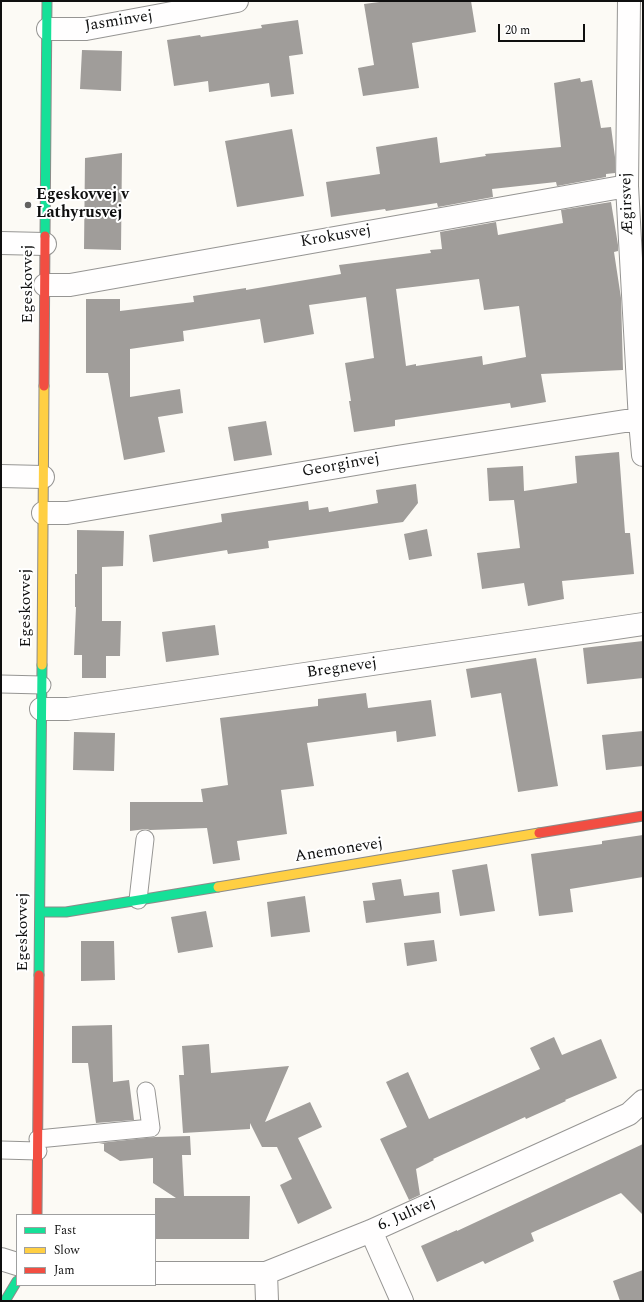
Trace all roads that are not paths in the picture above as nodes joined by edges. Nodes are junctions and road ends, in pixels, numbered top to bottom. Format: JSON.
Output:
{"nodes":[{"id":1,"x":48,"y":1,"type":"edge"},
{"id":2,"x":237,"y":1,"type":"edge"},
{"id":3,"x":630,"y":1,"type":"edge"},
{"id":4,"x":48,"y":29,"type":"junction"},
{"id":5,"x":627,"y":186,"type":"junction"},
{"id":6,"x":1,"y":243,"type":"edge"},
{"id":7,"x":44,"y":244,"type":"junction"},
{"id":8,"x":44,"y":285,"type":"junction"},
{"id":9,"x":640,"y":421,"type":"junction"},
{"id":10,"x":643,"y":455,"type":"edge"},
{"id":11,"x":1,"y":476,"type":"edge"},
{"id":12,"x":43,"y":477,"type":"junction"},
{"id":13,"x":43,"y":514,"type":"junction"},
{"id":14,"x":643,"y":624,"type":"edge"},
{"id":15,"x":1,"y":684,"type":"edge"},
{"id":16,"x":42,"y":685,"type":"junction"},
{"id":17,"x":42,"y":709,"type":"junction"},
{"id":18,"x":643,"y":816,"type":"edge"},
{"id":19,"x":145,"y":839,"type":"dead end"},
{"id":20,"x":138,"y":900,"type":"junction"},
{"id":21,"x":40,"y":912,"type":"junction"},
{"id":22,"x":146,"y":1091,"type":"dead end"},
{"id":23,"x":643,"y":1101,"type":"edge"},
{"id":24,"x":38,"y":1145,"type":"junction"},
{"id":25,"x":1,"y":1150,"type":"edge"},
{"id":26,"x":37,"y":1214,"type":"edge"},
{"id":27,"x":371,"y":1231,"type":"junction"},
{"id":28,"x":1,"y":1259,"type":"edge"},
{"id":29,"x":16,"y":1264,"type":"edge"},
{"id":30,"x":156,"y":1272,"type":"edge"},
{"id":31,"x":266,"y":1273,"type":"junction"},
{"id":32,"x":267,"y":1301,"type":"edge"},
{"id":33,"x":402,"y":1301,"type":"edge"}],
"edges":[{"from":1,"to":4,"type":"street","name":"Egeskovvej"},
{"from":2,"to":4,"type":"street","name":"Jasminvej"},
{"from":3,"to":5,"type":"street","name":"Ægirsvej"},
{"from":4,"to":7,"type":"street","name":"Egeskovvej"},
{"from":5,"to":8,"type":"street","name":"Krokusvej"},
{"from":5,"to":9,"type":"street","name":"Ægirsvej"},
{"from":6,"to":7,"type":"street"},
{"from":7,"to":8,"type":"street","name":"Egeskovvej"},
{"from":8,"to":12,"type":"street","name":"Egeskovvej"},
{"from":9,"to":10,"type":"street","name":"Ægirsvej"},
{"from":9,"to":13,"type":"street","name":"Georginvej"},
{"from":11,"to":12,"type":"street"},
{"from":12,"to":13,"type":"street","name":"Egeskovvej"},
{"from":13,"to":16,"type":"street","name":"Egeskovvej"},
{"from":14,"to":17,"type":"street","name":"Bregnevej"},
{"from":15,"to":16,"type":"lane"},
{"from":16,"to":17,"type":"street","name":"Egeskovvej"},
{"from":17,"to":21,"type":"street","name":"Egeskovvej"},
{"from":18,"to":20,"type":"street","name":"Anemonevej"},
{"from":19,"to":20,"type":"lane"},
{"from":20,"to":21,"type":"street","name":"Anemonevej"},
{"from":21,"to":24,"type":"street","name":"Egeskovvej"},
{"from":22,"to":24,"type":"lane"},
{"from":23,"to":27,"type":"street","name":"6. Julivej"},
{"from":24,"to":25,"type":"lane"},
{"from":24,"to":26,"type":"street","name":"Egeskovvej"},
{"from":27,"to":31,"type":"street","name":"6. Julivej"},
{"from":27,"to":33,"type":"street"},
{"from":28,"to":29,"type":"street"},
{"from":30,"to":31,"type":"street","name":"6. Julivej"},
{"from":31,"to":32,"type":"street"}]}
